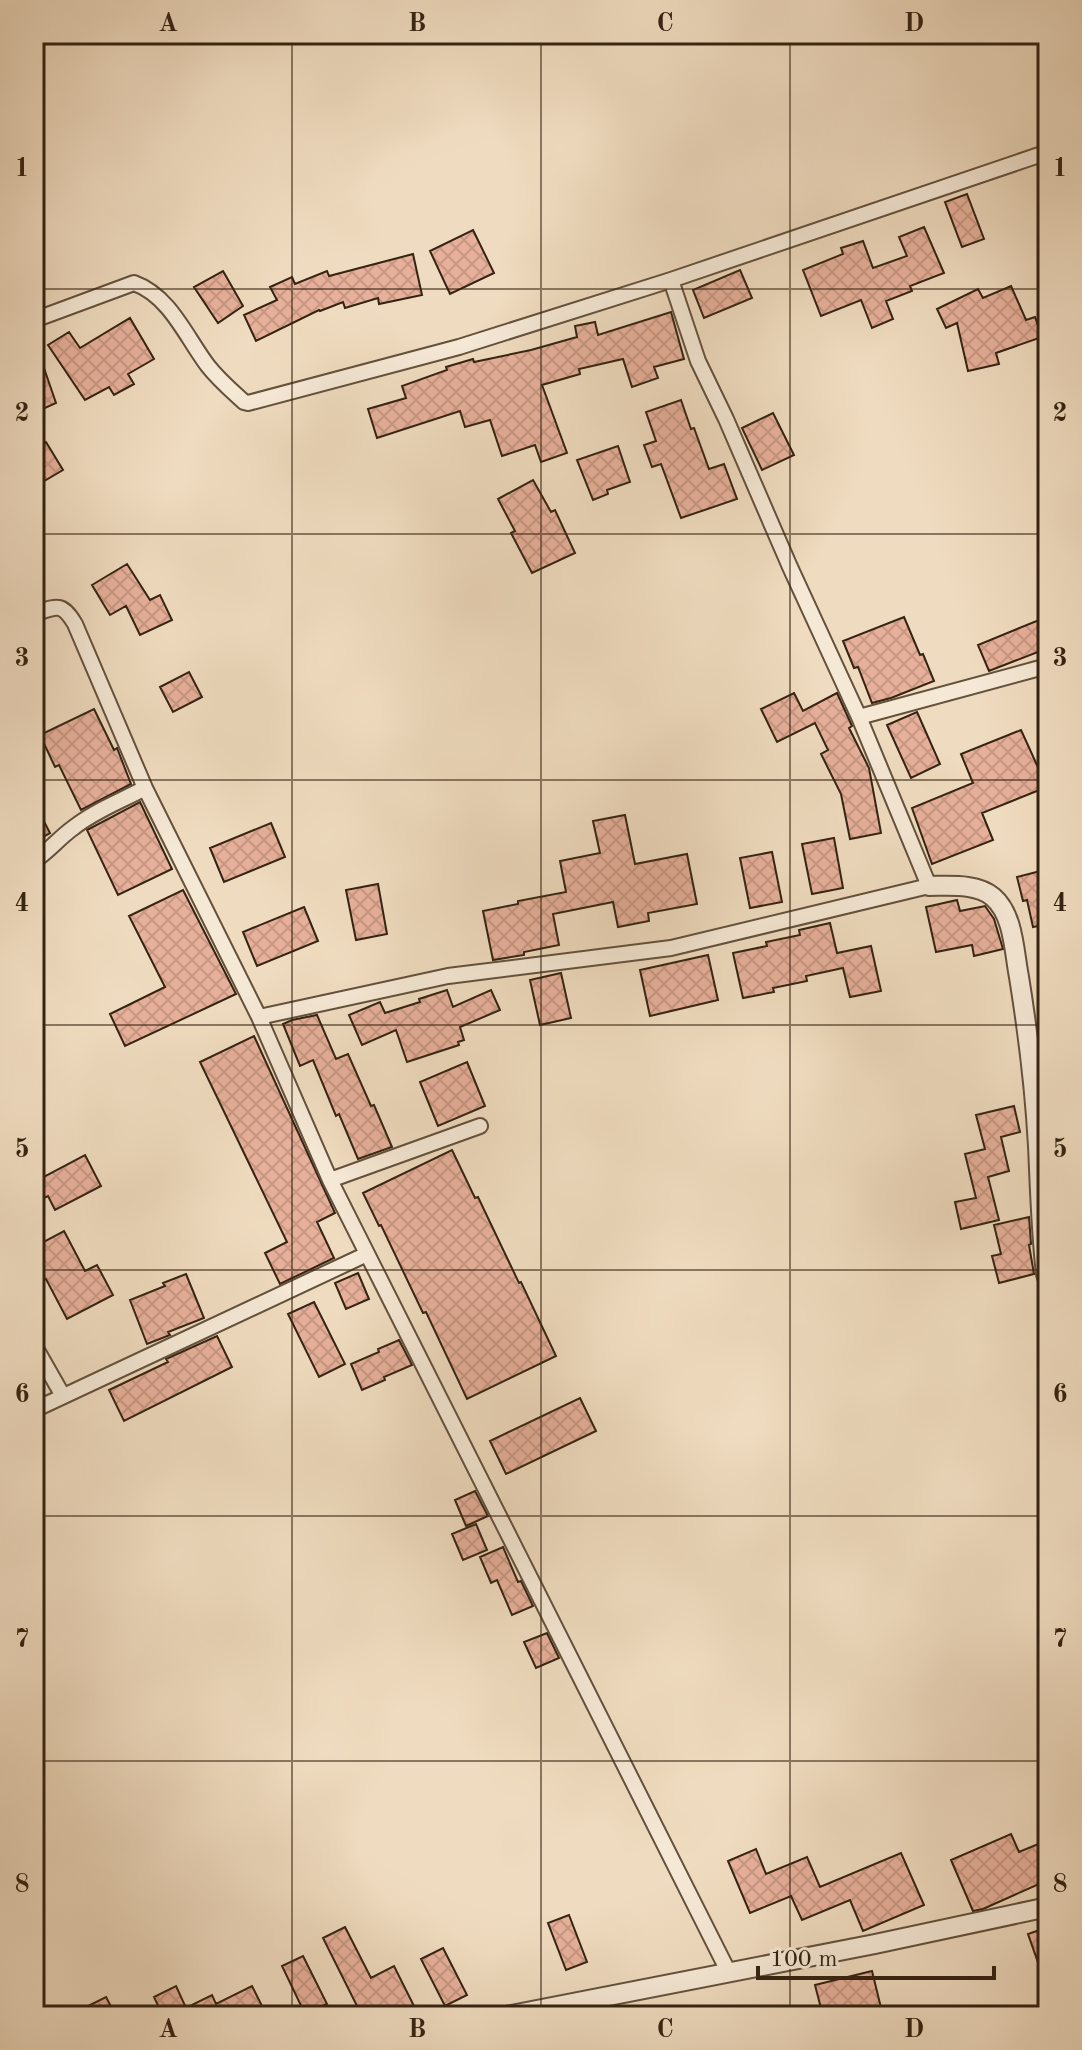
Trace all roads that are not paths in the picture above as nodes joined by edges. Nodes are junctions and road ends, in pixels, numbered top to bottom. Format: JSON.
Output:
{"nodes":[{"id":1,"x":1048,"y":152,"type":"edge"},
{"id":2,"x":671,"y":280,"type":"junction"},
{"id":3,"x":34,"y":320,"type":"edge"},
{"id":4,"x":34,"y":614,"type":"edge"},
{"id":5,"x":1040,"y":668,"type":"dead end"},
{"id":6,"x":859,"y":717,"type":"junction"},
{"id":7,"x":145,"y":788,"type":"junction"},
{"id":8,"x":34,"y":861,"type":"edge"},
{"id":9,"x":929,"y":886,"type":"junction"},
{"id":10,"x":259,"y":1017,"type":"junction"},
{"id":11,"x":480,"y":1126,"type":"dead end"},
{"id":12,"x":330,"y":1180,"type":"junction"},
{"id":13,"x":367,"y":1254,"type":"junction"},
{"id":14,"x":1048,"y":1280,"type":"edge"},
{"id":15,"x":34,"y":1345,"type":"edge"},
{"id":16,"x":63,"y":1396,"type":"junction"},
{"id":17,"x":34,"y":1410,"type":"edge"},
{"id":18,"x":1048,"y":1907,"type":"edge"},
{"id":19,"x":729,"y":1973,"type":"junction"},
{"id":20,"x":506,"y":2016,"type":"edge"}],
"edges":[{"from":1,"to":2,"type":"street"},
{"from":2,"to":3,"type":"street"},
{"from":2,"to":6,"type":"street"},
{"from":4,"to":7,"type":"street"},
{"from":5,"to":6,"type":"street"},
{"from":6,"to":9,"type":"street"},
{"from":7,"to":8,"type":"street"},
{"from":7,"to":10,"type":"street"},
{"from":9,"to":10,"type":"street"},
{"from":9,"to":14,"type":"street"},
{"from":10,"to":12,"type":"street"},
{"from":11,"to":12,"type":"street"},
{"from":12,"to":13,"type":"street"},
{"from":13,"to":16,"type":"street"},
{"from":13,"to":19,"type":"street"},
{"from":15,"to":16,"type":"street"},
{"from":16,"to":17,"type":"street"},
{"from":18,"to":19,"type":"street"},
{"from":19,"to":20,"type":"street"}]}
